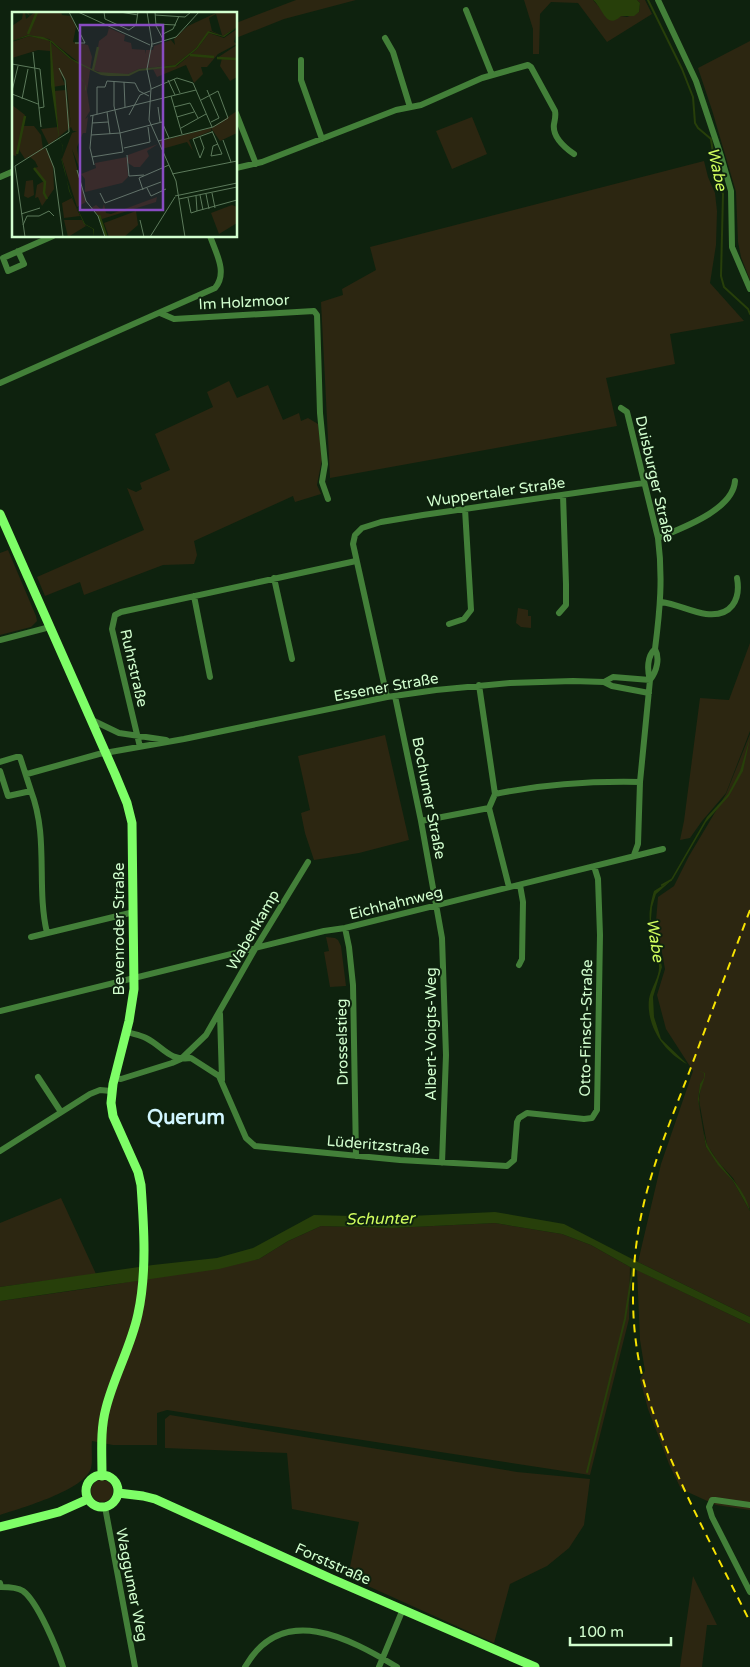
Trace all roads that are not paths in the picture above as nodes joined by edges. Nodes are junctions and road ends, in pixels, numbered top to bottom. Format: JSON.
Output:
{"nodes":[{"id":1,"x":658,"y":0,"type":"edge"},
{"id":2,"x":466,"y":10,"type":"dead end"},
{"id":3,"x":385,"y":38,"type":"dead end"},
{"id":4,"x":301,"y":60,"type":"dead end"},
{"id":5,"x":492,"y":75,"type":"junction"},
{"id":6,"x":410,"y":108,"type":"junction"},
{"id":7,"x":238,"y":118,"type":"edge"},
{"id":8,"x":322,"y":139,"type":"junction"},
{"id":9,"x":574,"y":154,"type":"dead end"},
{"id":10,"x":256,"y":164,"type":"junction"},
{"id":11,"x":238,"y":168,"type":"edge"},
{"id":12,"x":12,"y":172,"type":"edge"},
{"id":13,"x":0,"y":177,"type":"edge"},
{"id":14,"x":48,"y":238,"type":"edge"},
{"id":15,"x":211,"y":238,"type":"edge"},
{"id":16,"x":18,"y":251,"type":"dead end"},
{"id":17,"x":750,"y":289,"type":"edge"},
{"id":18,"x":160,"y":313,"type":"junction"},
{"id":19,"x":0,"y":383,"type":"edge"},
{"id":20,"x":621,"y":408,"type":"dead end"},
{"id":21,"x":735,"y":480,"type":"dead end"},
{"id":22,"x":644,"y":483,"type":"junction"},
{"id":23,"x":563,"y":495,"type":"junction"},
{"id":24,"x":328,"y":499,"type":"dead end"},
{"id":25,"x":464,"y":509,"type":"junction"},
{"id":26,"x":0,"y":514,"type":"edge"},
{"id":27,"x":658,"y":538,"type":"junction"},
{"id":28,"x":356,"y":561,"type":"junction"},
{"id":29,"x":274,"y":578,"type":"junction"},
{"id":30,"x":737,"y":578,"type":"dead end"},
{"id":31,"x":194,"y":596,"type":"junction"},
{"id":32,"x":661,"y":602,"type":"junction"},
{"id":33,"x":559,"y":613,"type":"dead end"},
{"id":34,"x":450,"y":624,"type":"dead end"},
{"id":35,"x":50,"y":627,"type":"junction"},
{"id":36,"x":0,"y":640,"type":"edge"},
{"id":37,"x":292,"y":659,"type":"dead end"},
{"id":38,"x":210,"y":677,"type":"dead end"},
{"id":39,"x":650,"y":680,"type":"junction"},
{"id":40,"x":604,"y":682,"type":"junction"},
{"id":41,"x":479,"y":685,"type":"junction"},
{"id":42,"x":649,"y":692,"type":"junction"},
{"id":43,"x":395,"y":696,"type":"junction"},
{"id":44,"x":386,"y":697,"type":"junction"},
{"id":45,"x":92,"y":720,"type":"junction"},
{"id":46,"x":137,"y":736,"type":"junction"},
{"id":47,"x":174,"y":741,"type":"junction"},
{"id":48,"x":140,"y":746,"type":"junction"},
{"id":49,"x":106,"y":753,"type":"junction"},
{"id":50,"x":0,"y":762,"type":"edge"},
{"id":51,"x":0,"y":771,"type":"edge"},
{"id":52,"x":27,"y":774,"type":"junction"},
{"id":53,"x":640,"y":782,"type":"junction"},
{"id":54,"x":31,"y":791,"type":"junction"},
{"id":55,"x":496,"y":794,"type":"junction"},
{"id":56,"x":489,"y":808,"type":"junction"},
{"id":57,"x":421,"y":821,"type":"junction"},
{"id":58,"x":663,"y":849,"type":"dead end"},
{"id":59,"x":634,"y":855,"type":"junction"},
{"id":60,"x":308,"y":862,"type":"dead end"},
{"id":61,"x":594,"y":866,"type":"junction"},
{"id":62,"x":520,"y":885,"type":"junction"},
{"id":63,"x":509,"y":887,"type":"junction"},
{"id":64,"x":437,"y":906,"type":"junction"},
{"id":65,"x":134,"y":912,"type":"junction"},
{"id":66,"x":345,"y":928,"type":"junction"},
{"id":67,"x":47,"y":932,"type":"junction"},
{"id":68,"x":31,"y":937,"type":"dead end"},
{"id":69,"x":255,"y":950,"type":"junction"},
{"id":70,"x":519,"y":964,"type":"dead end"},
{"id":71,"x":135,"y":979,"type":"junction"},
{"id":72,"x":0,"y":1012,"type":"edge"},
{"id":73,"x":220,"y":1012,"type":"junction"},
{"id":74,"x":126,"y":1032,"type":"junction"},
{"id":75,"x":180,"y":1059,"type":"junction"},
{"id":76,"x":38,"y":1077,"type":"dead end"},
{"id":77,"x":114,"y":1078,"type":"junction"},
{"id":78,"x":222,"y":1080,"type":"junction"},
{"id":79,"x":111,"y":1091,"type":"junction"},
{"id":80,"x":61,"y":1112,"type":"junction"},
{"id":81,"x":0,"y":1151,"type":"edge"},
{"id":82,"x":356,"y":1156,"type":"junction"},
{"id":83,"x":442,"y":1163,"type":"junction"},
{"id":84,"x":511,"y":1164,"type":"joint"},
{"id":85,"x":102,"y":1476,"type":"junction"},
{"id":86,"x":118,"y":1493,"type":"junction"},
{"id":87,"x":88,"y":1499,"type":"junction"},
{"id":88,"x":750,"y":1505,"type":"edge"},
{"id":89,"x":105,"y":1507,"type":"junction"},
{"id":90,"x":0,"y":1527,"type":"edge"},
{"id":91,"x":0,"y":1586,"type":"edge"},
{"id":92,"x":750,"y":1592,"type":"edge"},
{"id":93,"x":403,"y":1609,"type":"junction"},
{"id":94,"x":382,"y":1658,"type":"junction"},
{"id":95,"x":63,"y":1667,"type":"edge"},
{"id":96,"x":135,"y":1667,"type":"edge"},
{"id":97,"x":245,"y":1667,"type":"edge"},
{"id":98,"x":379,"y":1667,"type":"edge"},
{"id":99,"x":397,"y":1667,"type":"edge"},
{"id":100,"x":535,"y":1667,"type":"edge"}],
"edges":[{"from":1,"to":17,"type":"street"},
{"from":2,"to":5,"type":"street"},
{"from":3,"to":6,"type":"street"},
{"from":4,"to":8,"type":"street"},
{"from":5,"to":6,"type":"street"},
{"from":5,"to":9,"type":"street"},
{"from":6,"to":8,"type":"street"},
{"from":7,"to":10,"type":"street"},
{"from":8,"to":10,"type":"street"},
{"from":10,"to":11,"type":"street"},
{"from":12,"to":13,"type":"street"},
{"from":14,"to":16,"type":"street"},
{"from":15,"to":18,"type":"street"},
{"from":18,"to":19,"type":"street"},
{"from":18,"to":24,"type":"street","name":"Im Holzmoor"},
{"from":20,"to":22,"type":"street","name":"Duisburger Straße"},
{"from":21,"to":27,"type":"street"},
{"from":22,"to":23,"type":"street","name":"Wuppertaler Straße"},
{"from":22,"to":27,"type":"street","name":"Duisburger Straße"},
{"from":23,"to":25,"type":"street","name":"Wuppertaler Straße"},
{"from":23,"to":33,"type":"street"},
{"from":25,"to":28,"type":"street","name":"Wuppertaler Straße"},
{"from":25,"to":34,"type":"street"},
{"from":26,"to":35,"type":"main road","name":"Bevenroder Straße"},
{"from":27,"to":32,"type":"street","name":"Duisburger Straße"},
{"from":28,"to":29,"type":"street","name":"Ruhrstraße"},
{"from":28,"to":44,"type":"street"},
{"from":29,"to":31,"type":"street","name":"Ruhrstraße"},
{"from":29,"to":37,"type":"street"},
{"from":30,"to":32,"type":"street"},
{"from":31,"to":38,"type":"street"},
{"from":31,"to":46,"type":"street","name":"Ruhrstraße"},
{"from":32,"to":39,"type":"street","name":"Duisburger Straße"},
{"from":35,"to":36,"type":"street"},
{"from":35,"to":45,"type":"main road","name":"Bevenroder Straße"},
{"from":39,"to":40,"type":"street","name":"Essener Straße"},
{"from":39,"to":42,"type":"street","name":"Duisburger Straße"},
{"from":40,"to":41,"type":"street","name":"Essener Straße"},
{"from":40,"to":42,"type":"street","name":"Essener Straße"},
{"from":41,"to":43,"type":"street","name":"Essener Straße"},
{"from":41,"to":55,"type":"street"},
{"from":42,"to":53,"type":"street","name":"Duisburger Straße"},
{"from":43,"to":44,"type":"street","name":"Essener Straße"},
{"from":43,"to":57,"type":"street","name":"Bochumer Straße"},
{"from":44,"to":47,"type":"street","name":"Essener Straße"},
{"from":45,"to":46,"type":"street","name":"Essener Straße"},
{"from":45,"to":49,"type":"main road","name":"Bevenroder Straße"},
{"from":46,"to":47,"type":"street","name":"Essener Straße"},
{"from":46,"to":48,"type":"street","name":"Ruhrstraße"},
{"from":47,"to":48,"type":"street","name":"Essener Straße"},
{"from":48,"to":49,"type":"street","name":"Essener Straße"},
{"from":49,"to":52,"type":"street","name":"Essener Straße"},
{"from":49,"to":65,"type":"main road","name":"Bevenroder Straße"},
{"from":50,"to":52,"type":"street"},
{"from":51,"to":54,"type":"street"},
{"from":52,"to":54,"type":"street"},
{"from":53,"to":55,"type":"street"},
{"from":53,"to":59,"type":"street","name":"Duisburger Straße"},
{"from":54,"to":67,"type":"street"},
{"from":55,"to":56,"type":"street"},
{"from":56,"to":57,"type":"street"},
{"from":56,"to":63,"type":"street"},
{"from":57,"to":64,"type":"street","name":"Bochumer Straße"},
{"from":58,"to":59,"type":"street","name":"Eichhahnweg"},
{"from":59,"to":61,"type":"street","name":"Eichhahnweg"},
{"from":60,"to":69,"type":"street","name":"Wabenkamp"},
{"from":61,"to":62,"type":"street","name":"Eichhahnweg"},
{"from":61,"to":84,"type":"street","name":"Otto-Finsch-Straße"},
{"from":62,"to":63,"type":"street","name":"Eichhahnweg"},
{"from":62,"to":70,"type":"street"},
{"from":63,"to":64,"type":"street","name":"Eichhahnweg"},
{"from":64,"to":66,"type":"street","name":"Eichhahnweg"},
{"from":64,"to":83,"type":"street","name":"Albert-Voigts-Weg"},
{"from":65,"to":67,"type":"street"},
{"from":65,"to":71,"type":"main road","name":"Bevenroder Straße"},
{"from":66,"to":69,"type":"street","name":"Eichhahnweg"},
{"from":66,"to":82,"type":"street","name":"Drosselstieg"},
{"from":67,"to":68,"type":"street"},
{"from":69,"to":71,"type":"street","name":"Eichhahnweg"},
{"from":69,"to":73,"type":"street","name":"Wabenkamp"},
{"from":71,"to":72,"type":"street","name":"Eichhahnweg"},
{"from":71,"to":74,"type":"main road","name":"Bevenroder Straße"},
{"from":73,"to":75,"type":"street","name":"Wabenkamp"},
{"from":73,"to":78,"type":"street"},
{"from":74,"to":75,"type":"street"},
{"from":74,"to":77,"type":"main road","name":"Bevenroder Straße"},
{"from":75,"to":77,"type":"street"},
{"from":75,"to":78,"type":"street"},
{"from":76,"to":80,"type":"street"},
{"from":77,"to":79,"type":"main road","name":"Bevenroder Straße"},
{"from":78,"to":82,"type":"street","name":"Lüderitzstraße"},
{"from":79,"to":80,"type":"street"},
{"from":79,"to":85,"type":"main road","name":"Bevenroder Straße"},
{"from":80,"to":81,"type":"street"},
{"from":82,"to":83,"type":"street","name":"Lüderitzstraße"},
{"from":83,"to":84,"type":"street","name":"Lüderitzstraße"},
{"from":85,"to":86,"type":"main road"},
{"from":85,"to":87,"type":"main road"},
{"from":86,"to":89,"type":"main road"},
{"from":86,"to":93,"type":"main road","name":"Forststraße"},
{"from":87,"to":89,"type":"main road"},
{"from":87,"to":90,"type":"main road"},
{"from":88,"to":92,"type":"street"},
{"from":89,"to":96,"type":"street","name":"Waggumer Weg"},
{"from":91,"to":95,"type":"street"},
{"from":93,"to":94,"type":"street"},
{"from":93,"to":100,"type":"main road","name":"Forststraße"},
{"from":94,"to":97,"type":"street"},
{"from":94,"to":98,"type":"street"},
{"from":94,"to":99,"type":"street"}]}
